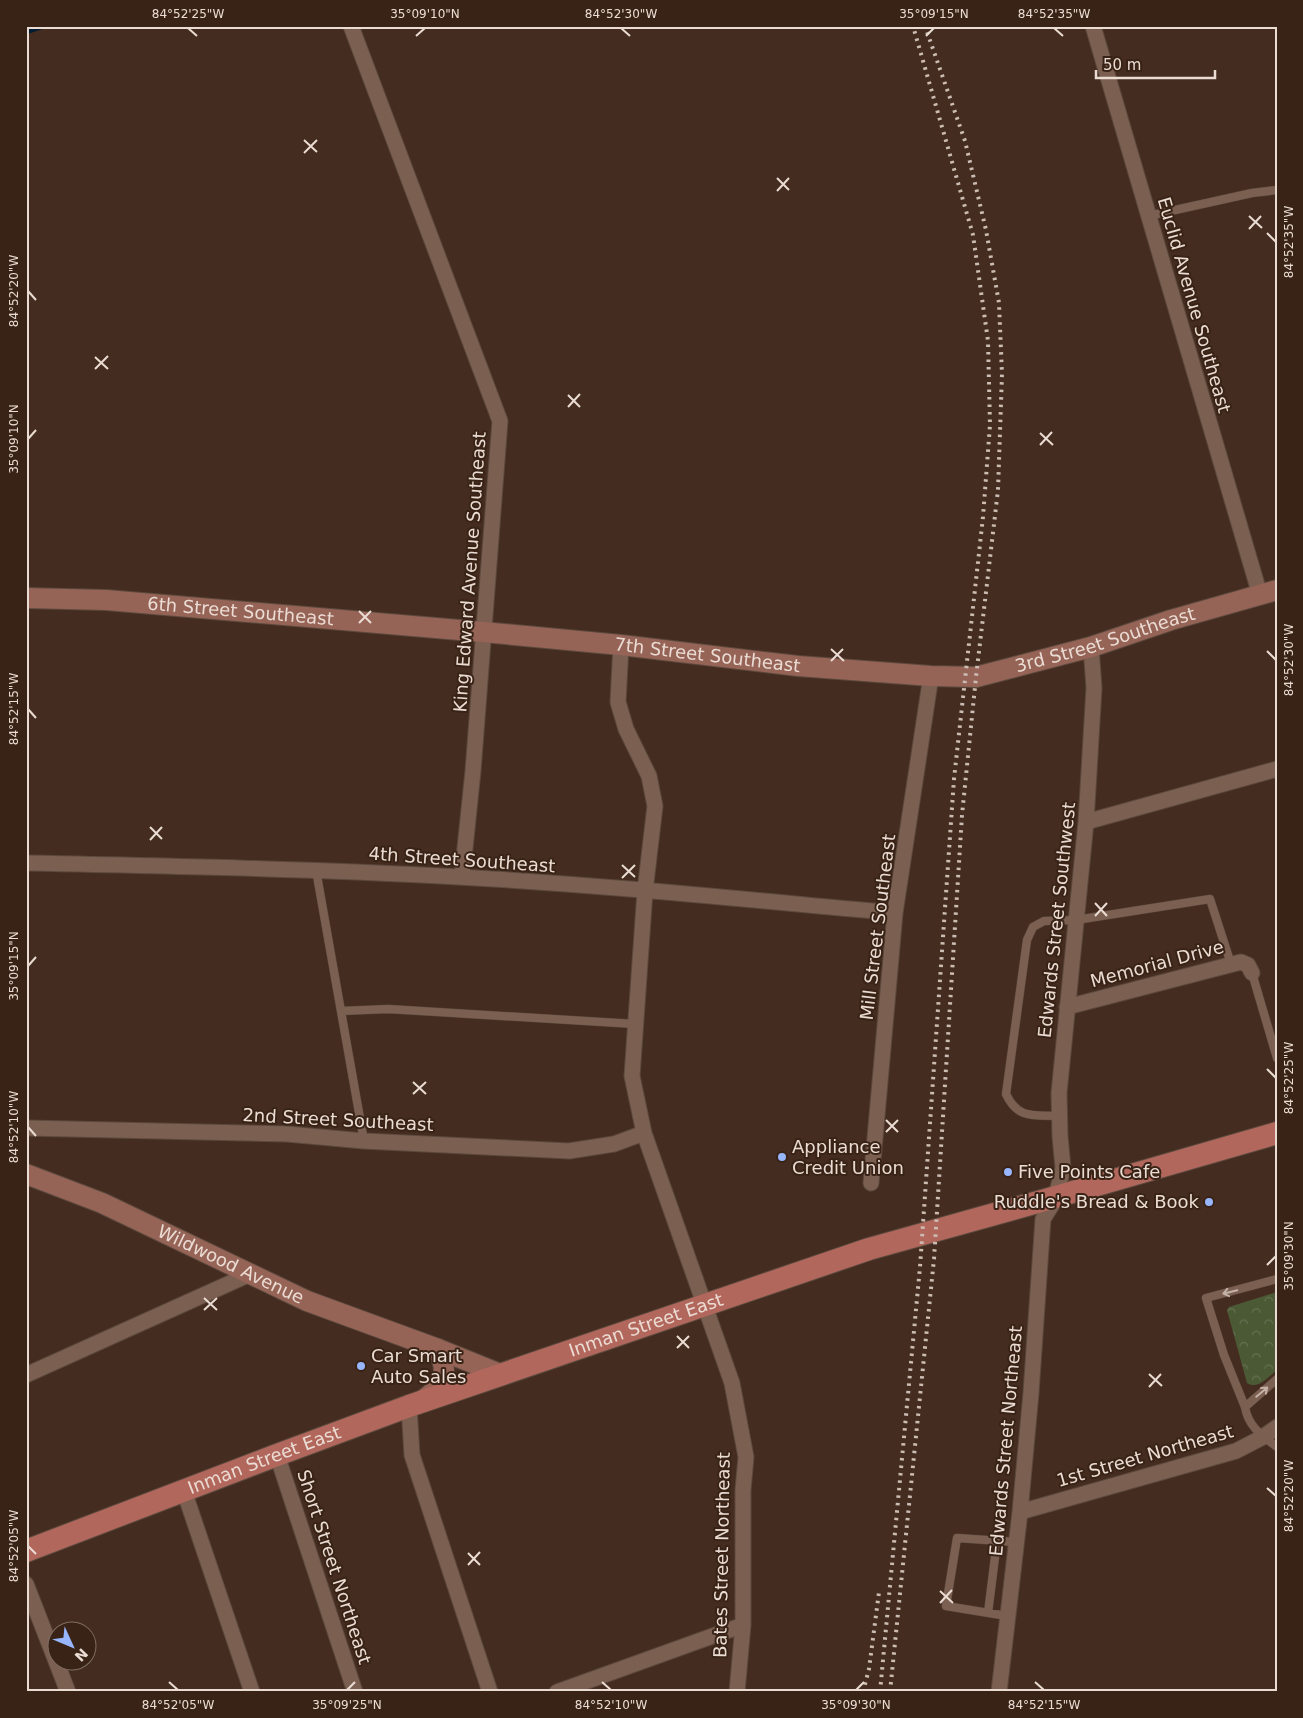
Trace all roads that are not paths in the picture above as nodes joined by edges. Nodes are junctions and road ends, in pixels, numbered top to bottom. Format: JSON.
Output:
{"nodes":[{"id":1,"x":351,"y":26,"type":"edge"},
{"id":2,"x":1093,"y":26,"type":"edge"},
{"id":3,"x":1277,"y":190,"type":"edge"},
{"id":4,"x":1148,"y":216,"type":"junction"},
{"id":5,"x":1268,"y":593,"type":"edge"},
{"id":6,"x":26,"y":598,"type":"edge"},
{"id":7,"x":484,"y":632,"type":"junction"},
{"id":8,"x":621,"y":645,"type":"junction"},
{"id":9,"x":1091,"y":647,"type":"junction"},
{"id":10,"x":931,"y":676,"type":"junction"},
{"id":11,"x":1277,"y":769,"type":"edge"},
{"id":12,"x":1086,"y":822,"type":"junction"},
{"id":13,"x":26,"y":863,"type":"edge"},
{"id":14,"x":316,"y":870,"type":"junction"},
{"id":15,"x":462,"y":877,"type":"junction"},
{"id":16,"x":645,"y":891,"type":"junction"},
{"id":17,"x":895,"y":913,"type":"junction"},
{"id":18,"x":1076,"y":920,"type":"junction"},
{"id":19,"x":1231,"y":964,"type":"junction"},
{"id":20,"x":1252,"y":973,"type":"joint"},
{"id":21,"x":1067,"y":1008,"type":"junction"},
{"id":22,"x":341,"y":1011,"type":"junction"},
{"id":23,"x":635,"y":1024,"type":"junction"},
{"id":24,"x":1277,"y":1058,"type":"edge"},
{"id":25,"x":1060,"y":1116,"type":"junction"},
{"id":26,"x":26,"y":1128,"type":"edge"},
{"id":27,"x":644,"y":1133,"type":"junction"},
{"id":28,"x":1277,"y":1134,"type":"edge"},
{"id":29,"x":364,"y":1141,"type":"junction"},
{"id":30,"x":31,"y":1180,"type":"edge"},
{"id":31,"x":871,"y":1183,"type":"dead end"},
{"id":32,"x":1056,"y":1196,"type":"junction"},
{"id":33,"x":1277,"y":1280,"type":"edge"},
{"id":34,"x":268,"y":1284,"type":"junction"},
{"id":35,"x":704,"y":1304,"type":"junction"},
{"id":36,"x":438,"y":1349,"type":"junction"},
{"id":37,"x":500,"y":1374,"type":"junction"},
{"id":38,"x":26,"y":1375,"type":"edge"},
{"id":39,"x":1277,"y":1379,"type":"edge"},
{"id":40,"x":414,"y":1405,"type":"junction"},
{"id":41,"x":1244,"y":1407,"type":"junction"},
{"id":42,"x":1277,"y":1427,"type":"edge"},
{"id":43,"x":1263,"y":1437,"type":"junction"},
{"id":44,"x":1277,"y":1447,"type":"edge"},
{"id":45,"x":277,"y":1455,"type":"junction"},
{"id":46,"x":184,"y":1490,"type":"junction"},
{"id":47,"x":1020,"y":1512,"type":"junction"},
{"id":48,"x":997,"y":1541,"type":"junction"},
{"id":49,"x":1016,"y":1542,"type":"junction"},
{"id":50,"x":26,"y":1551,"type":"edge"},
{"id":51,"x":26,"y":1584,"type":"edge"},
{"id":52,"x":988,"y":1613,"type":"junction"},
{"id":53,"x":1007,"y":1616,"type":"junction"},
{"id":54,"x":743,"y":1625,"type":"junction"},
{"id":55,"x":68,"y":1692,"type":"edge"},
{"id":56,"x":252,"y":1692,"type":"edge"},
{"id":57,"x":355,"y":1692,"type":"edge"},
{"id":58,"x":490,"y":1692,"type":"edge"},
{"id":59,"x":556,"y":1692,"type":"edge"},
{"id":60,"x":736,"y":1692,"type":"edge"},
{"id":61,"x":999,"y":1692,"type":"edge"}],
"edges":[{"from":1,"to":7,"type":"street","name":"King Edward Avenue Southeast"},
{"from":2,"to":4,"type":"street","name":"Euclid Avenue Southeast"},
{"from":3,"to":4,"type":"lane"},
{"from":4,"to":5,"type":"street","name":"Euclid Avenue Southeast"},
{"from":5,"to":9,"type":"street","name":"3rd Street Southeast"},
{"from":6,"to":7,"type":"street","name":"6th Street Southeast"},
{"from":7,"to":8,"type":"street","name":"7th Street Southeast"},
{"from":7,"to":15,"type":"street","name":"King Edward Avenue Southeast"},
{"from":8,"to":10,"type":"street","name":"7th Street Southeast"},
{"from":8,"to":16,"type":"street","name":"Bates Street Northeast"},
{"from":9,"to":10,"type":"street","name":"3rd Street Southeast"},
{"from":9,"to":12,"type":"street","name":"Edwards Street Southwest"},
{"from":10,"to":17,"type":"street","name":"Mill Street Southeast"},
{"from":11,"to":12,"type":"street"},
{"from":12,"to":18,"type":"street","name":"Edwards Street Southwest"},
{"from":13,"to":14,"type":"street","name":"4th Street Southeast"},
{"from":14,"to":15,"type":"street","name":"4th Street Southeast"},
{"from":14,"to":22,"type":"lane"},
{"from":15,"to":16,"type":"street","name":"4th Street Southeast"},
{"from":16,"to":17,"type":"street","name":"4th Street Southeast"},
{"from":16,"to":23,"type":"street","name":"Bates Street Northeast"},
{"from":17,"to":31,"type":"street","name":"Mill Street Southeast"},
{"from":18,"to":19,"type":"lane"},
{"from":18,"to":21,"type":"street","name":"Edwards Street Southwest"},
{"from":18,"to":25,"type":"lane"},
{"from":19,"to":20,"type":"street","name":"Memorial Drive"},
{"from":19,"to":21,"type":"street","name":"Memorial Drive"},
{"from":20,"to":24,"type":"lane"},
{"from":21,"to":25,"type":"street","name":"Edwards Street Southwest"},
{"from":22,"to":23,"type":"lane"},
{"from":22,"to":29,"type":"lane"},
{"from":23,"to":27,"type":"street","name":"Bates Street Northeast"},
{"from":25,"to":32,"type":"street","name":"Edwards Street Southwest"},
{"from":26,"to":29,"type":"street","name":"2nd Street Southeast"},
{"from":27,"to":29,"type":"street","name":"2nd Street Southeast"},
{"from":27,"to":35,"type":"street","name":"Bates Street Northeast"},
{"from":28,"to":32,"type":"main road","name":"Inman Street East"},
{"from":30,"to":34,"type":"street","name":"Wildwood Avenue"},
{"from":32,"to":35,"type":"main road","name":"Inman Street East"},
{"from":32,"to":47,"type":"street","name":"Edwards Street Northeast"},
{"from":33,"to":41,"type":"lane","one_way":true},
{"from":34,"to":36,"type":"street","name":"Wildwood Avenue"},
{"from":34,"to":38,"type":"street"},
{"from":35,"to":37,"type":"main road","name":"Inman Street East"},
{"from":35,"to":54,"type":"street","name":"Bates Street Northeast"},
{"from":36,"to":37,"type":"street","name":"Wildwood Avenue"},
{"from":36,"to":40,"type":"street"},
{"from":37,"to":40,"type":"main road","name":"Inman Street East"},
{"from":41,"to":39,"type":"lane","one_way":true},
{"from":40,"to":45,"type":"main road","name":"Inman Street East"},
{"from":40,"to":58,"type":"street"},
{"from":41,"to":43,"type":"lane"},
{"from":42,"to":43,"type":"street","name":"1st Street Northeast"},
{"from":43,"to":44,"type":"lane"},
{"from":43,"to":47,"type":"street","name":"1st Street Northeast"},
{"from":45,"to":46,"type":"main road","name":"Inman Street East"},
{"from":45,"to":57,"type":"street","name":"Short Street Northeast"},
{"from":46,"to":50,"type":"main road","name":"Inman Street East"},
{"from":46,"to":56,"type":"street"},
{"from":47,"to":49,"type":"street","name":"Edwards Street Northeast"},
{"from":48,"to":49,"type":"lane"},
{"from":48,"to":52,"type":"lane"},
{"from":48,"to":52,"type":"lane"},
{"from":49,"to":53,"type":"street","name":"Edwards Street Northeast"},
{"from":51,"to":55,"type":"street"},
{"from":52,"to":53,"type":"lane"},
{"from":53,"to":61,"type":"street","name":"Edwards Street Northeast"},
{"from":54,"to":59,"type":"street"},
{"from":54,"to":60,"type":"street","name":"Bates Street Northeast"}]}
